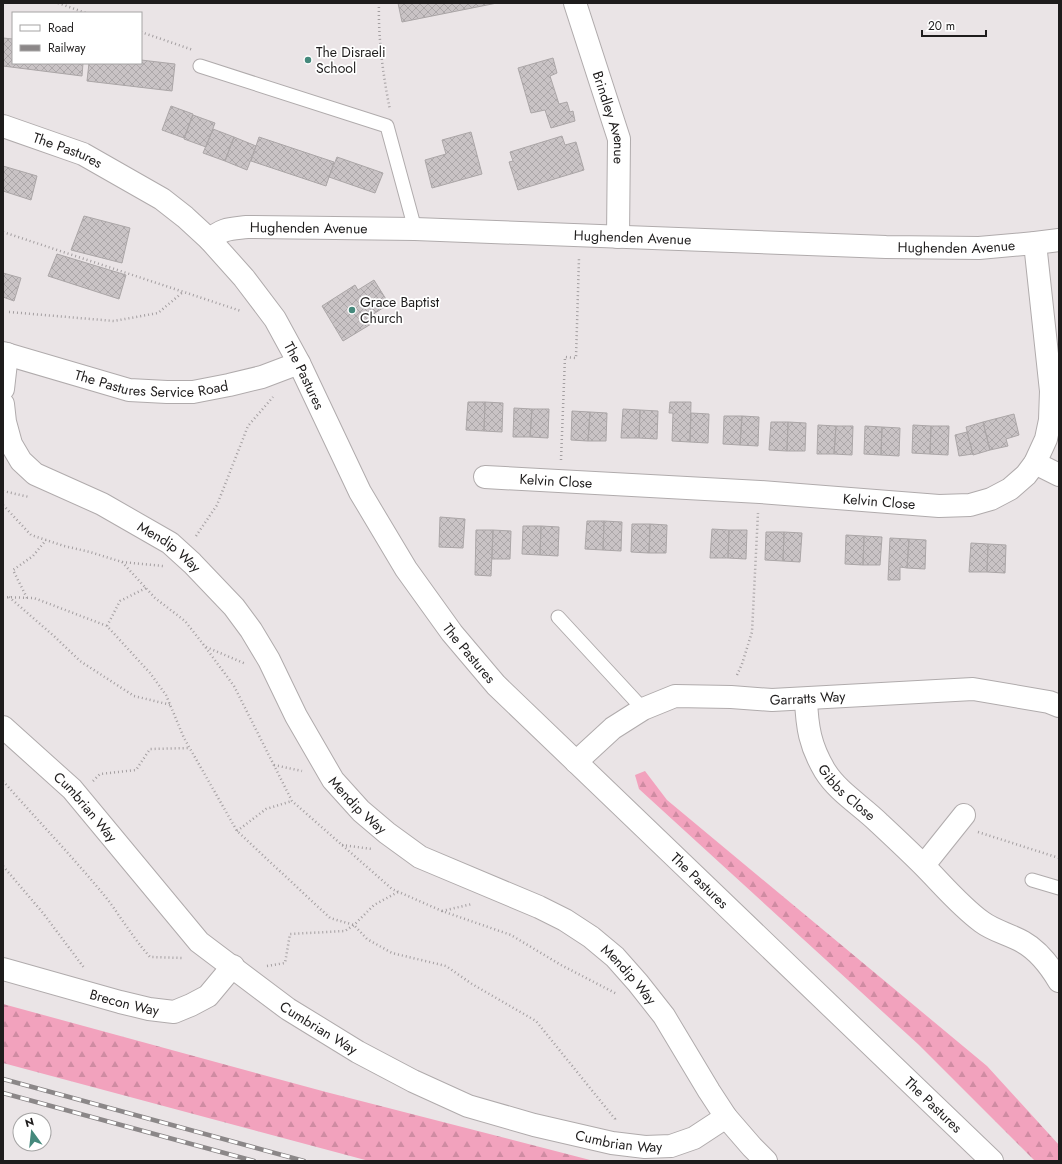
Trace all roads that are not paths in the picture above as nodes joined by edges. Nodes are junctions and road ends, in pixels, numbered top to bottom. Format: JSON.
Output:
{"nodes":[{"id":1,"x":576,"y":3,"type":"edge"},
{"id":2,"x":200,"y":66,"type":"dead end"},
{"id":3,"x":3,"y":126,"type":"edge"},
{"id":4,"x":415,"y":229,"type":"junction"},
{"id":5,"x":618,"y":237,"type":"junction"},
{"id":6,"x":210,"y":240,"type":"junction"},
{"id":7,"x":1059,"y":240,"type":"edge"},
{"id":8,"x":1035,"y":243,"type":"junction"},
{"id":9,"x":5,"y":353,"type":"edge"},
{"id":10,"x":299,"y":363,"type":"junction"},
{"id":11,"x":3,"y":388,"type":"edge"},
{"id":12,"x":3,"y":404,"type":"edge"},
{"id":13,"x":1036,"y":463,"type":"junction"},
{"id":14,"x":1059,"y":475,"type":"edge"},
{"id":15,"x":485,"y":476,"type":"dead end"},
{"id":16,"x":558,"y":617,"type":"dead end"},
{"id":17,"x":806,"y":699,"type":"junction"},
{"id":18,"x":1059,"y":706,"type":"edge"},
{"id":19,"x":643,"y":709,"type":"junction"},
{"id":20,"x":3,"y":727,"type":"edge"},
{"id":21,"x":576,"y":762,"type":"junction"},
{"id":22,"x":960,"y":820,"type":"road end"},
{"id":23,"x":924,"y":865,"type":"junction"},
{"id":24,"x":1032,"y":880,"type":"dead end"},
{"id":25,"x":1059,"y":888,"type":"edge"},
{"id":26,"x":233,"y":966,"type":"junction"},
{"id":27,"x":3,"y":969,"type":"edge"},
{"id":28,"x":1059,"y":981,"type":"edge"},
{"id":29,"x":726,"y":1117,"type":"junction"},
{"id":30,"x":766,"y":1161,"type":"edge"},
{"id":31,"x":992,"y":1161,"type":"edge"}],
"edges":[{"from":1,"to":5,"type":"street","name":"Brindley Avenue"},
{"from":2,"to":4,"type":"lane"},
{"from":3,"to":6,"type":"street","name":"The Pastures"},
{"from":4,"to":5,"type":"street","name":"Hughenden Avenue"},
{"from":4,"to":6,"type":"street","name":"Hughenden Avenue"},
{"from":5,"to":8,"type":"street","name":"Hughenden Avenue"},
{"from":6,"to":10,"type":"street","name":"The Pastures"},
{"from":7,"to":8,"type":"street","name":"Hughenden Avenue"},
{"from":8,"to":13,"type":"street","name":"Kelvin Close"},
{"from":9,"to":10,"type":"street","name":"The Pastures Service Road"},
{"from":9,"to":11,"type":"street"},
{"from":10,"to":21,"type":"street","name":"The Pastures"},
{"from":12,"to":29,"type":"street","name":"Mendip Way"},
{"from":13,"to":14,"type":"street"},
{"from":13,"to":15,"type":"street","name":"Kelvin Close"},
{"from":16,"to":19,"type":"lane"},
{"from":17,"to":18,"type":"street","name":"Garratts Way"},
{"from":17,"to":19,"type":"street","name":"Garratts Way"},
{"from":17,"to":23,"type":"street","name":"Gibbs Close"},
{"from":19,"to":21,"type":"street","name":"Garratts Way"},
{"from":20,"to":26,"type":"street","name":"Cumbrian Way"},
{"from":21,"to":31,"type":"street","name":"The Pastures"},
{"from":22,"to":23,"type":"street"},
{"from":23,"to":28,"type":"street","name":"Gibbs Close"},
{"from":24,"to":25,"type":"lane"},
{"from":26,"to":27,"type":"street","name":"Brecon Way"},
{"from":26,"to":29,"type":"street","name":"Cumbrian Way"},
{"from":29,"to":30,"type":"street","name":"Mendip Way"}]}
